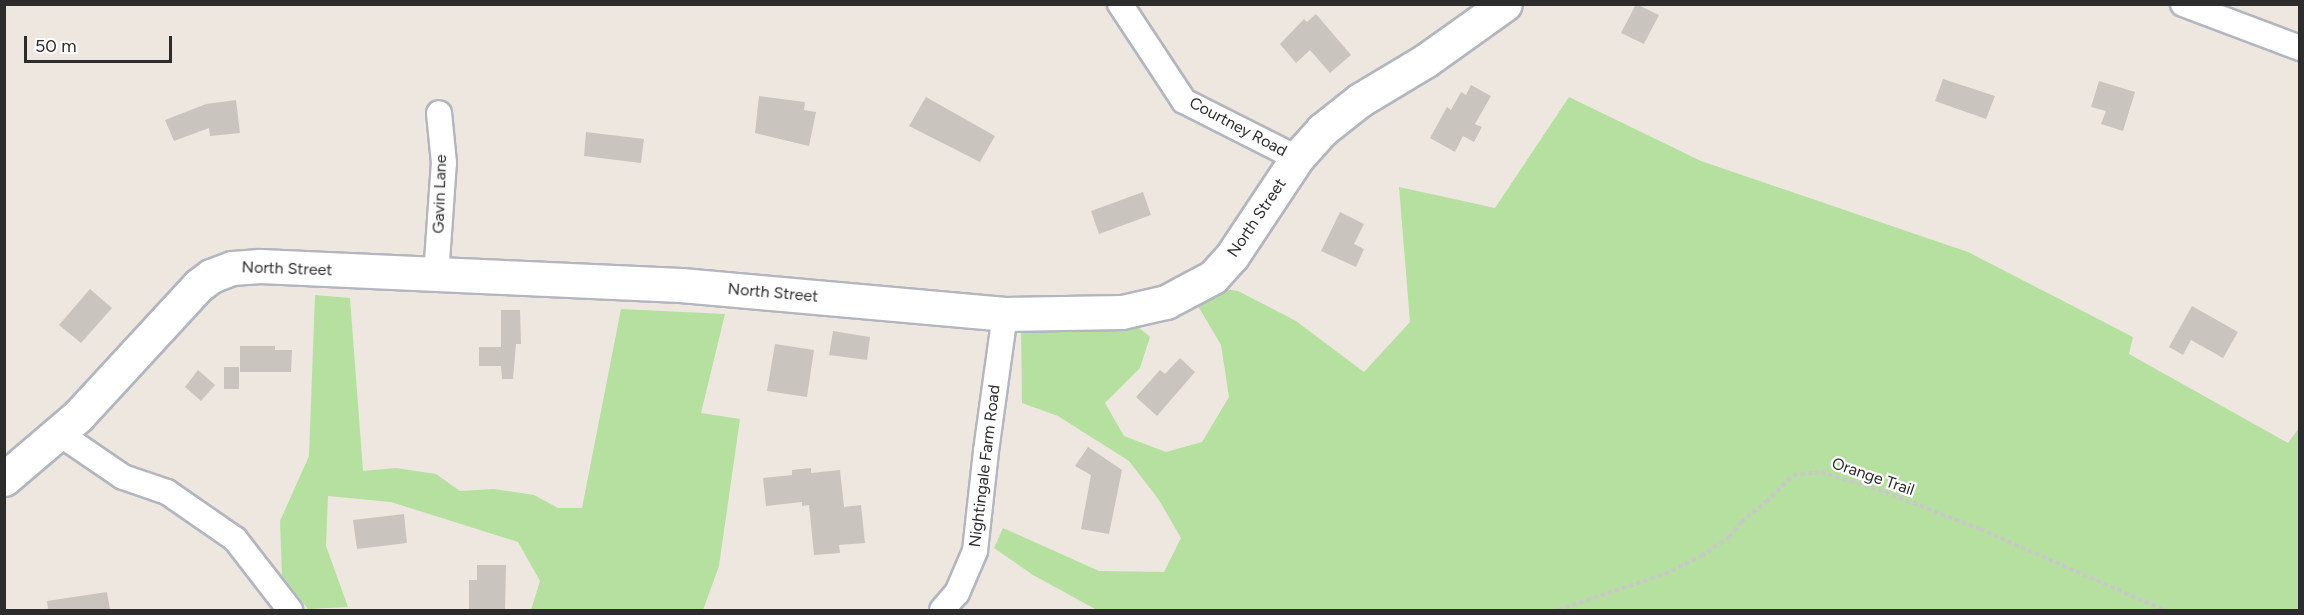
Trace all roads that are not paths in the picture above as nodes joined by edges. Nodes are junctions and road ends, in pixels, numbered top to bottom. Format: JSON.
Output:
{"nodes":[{"id":1,"x":1120,"y":4,"type":"edge"},
{"id":2,"x":1505,"y":4,"type":"edge"},
{"id":3,"x":2184,"y":4,"type":"edge"},
{"id":4,"x":2300,"y":48,"type":"edge"},
{"id":5,"x":439,"y":113,"type":"dead end"},
{"id":6,"x":1297,"y":158,"type":"junction"},
{"id":7,"x":436,"y":276,"type":"junction"},
{"id":8,"x":1005,"y":314,"type":"junction"},
{"id":9,"x":60,"y":434,"type":"junction"},
{"id":10,"x":4,"y":479,"type":"edge"},
{"id":11,"x":290,"y":610,"type":"edge"},
{"id":12,"x":942,"y":610,"type":"edge"}],
"edges":[{"from":1,"to":6,"type":"street","name":"Courtney Road"},
{"from":2,"to":6,"type":"street","name":"North Street"},
{"from":3,"to":4,"type":"street"},
{"from":5,"to":7,"type":"street","name":"Gavin Lane"},
{"from":6,"to":8,"type":"street","name":"North Street"},
{"from":7,"to":8,"type":"street","name":"North Street"},
{"from":7,"to":9,"type":"street","name":"North Street"},
{"from":8,"to":12,"type":"street","name":"Nightingale Farm Road"},
{"from":9,"to":10,"type":"street","name":"North Street"},
{"from":9,"to":11,"type":"street"}]}
